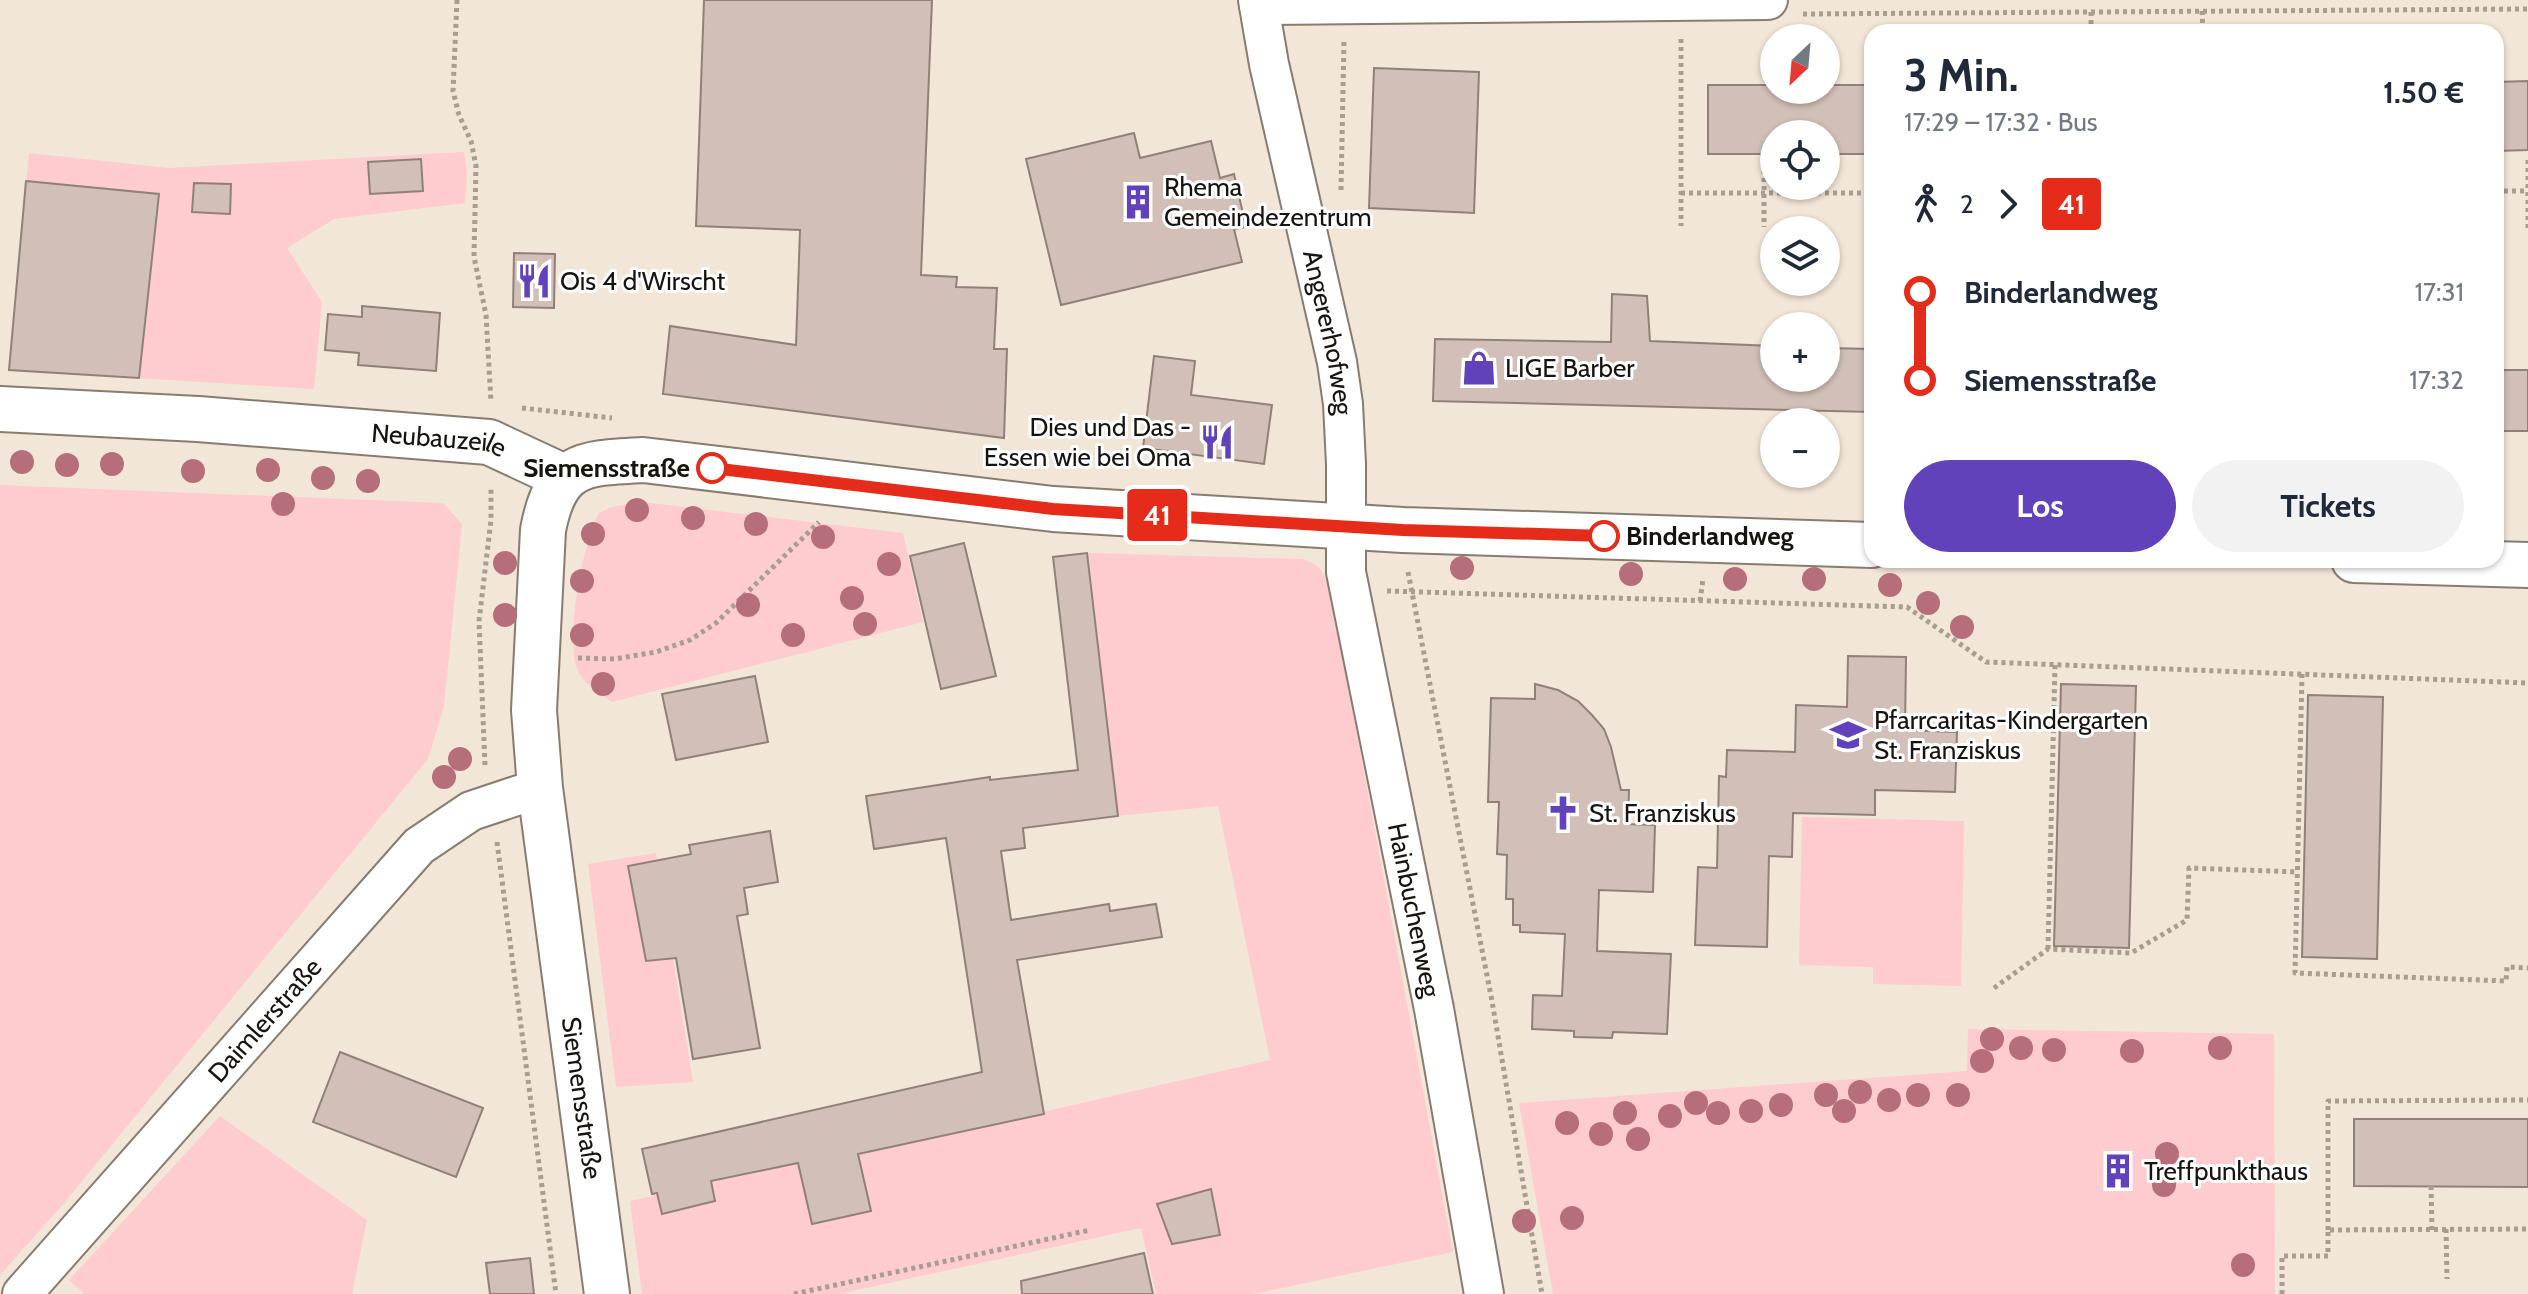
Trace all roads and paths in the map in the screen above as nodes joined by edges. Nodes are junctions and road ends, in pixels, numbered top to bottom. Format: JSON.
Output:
{"nodes":[{"id":1,"x":457,"y":0,"type":"edge"},
{"id":2,"x":1258,"y":2,"type":"edge"},
{"id":3,"x":1780,"y":7,"type":"edge"},
{"id":4,"x":2528,"y":9,"type":"edge"},
{"id":5,"x":2202,"y":11,"type":"junction"},
{"id":6,"x":2091,"y":12,"type":"junction"},
{"id":7,"x":2091,"y":24,"type":"edge"},
{"id":8,"x":2203,"y":24,"type":"edge"},
{"id":9,"x":1681,"y":30,"type":"dead end"},
{"id":10,"x":1344,"y":35,"type":"dead end"},
{"id":11,"x":2528,"y":160,"type":"edge"},
{"id":12,"x":1341,"y":191,"type":"dead end"},
{"id":13,"x":2504,"y":191,"type":"edge"},
{"id":14,"x":2528,"y":191,"type":"edge"},
{"id":15,"x":1760,"y":192,"type":"edge"},
{"id":16,"x":1681,"y":193,"type":"junction"},
{"id":17,"x":1840,"y":193,"type":"edge"},
{"id":18,"x":1864,"y":193,"type":"edge"},
{"id":19,"x":1681,"y":226,"type":"dead end"},
{"id":20,"x":2528,"y":228,"type":"edge"},
{"id":21,"x":505,"y":407,"type":"dead end"},
{"id":22,"x":519,"y":408,"type":"dead end"},
{"id":23,"x":0,"y":409,"type":"edge"},
{"id":24,"x":616,"y":418,"type":"dead end"},
{"id":25,"x":564,"y":477,"type":"junction"},
{"id":26,"x":809,"y":516,"type":"dead end"},
{"id":27,"x":1346,"y":526,"type":"junction"},
{"id":28,"x":1864,"y":545,"type":"edge"},
{"id":29,"x":2504,"y":564,"type":"edge"},
{"id":30,"x":2528,"y":565,"type":"edge"},
{"id":31,"x":1346,"y":572,"type":"junction"},
{"id":32,"x":1410,"y":593,"type":"junction"},
{"id":33,"x":569,"y":658,"type":"dead end"},
{"id":34,"x":2055,"y":665,"type":"junction"},
{"id":35,"x":2302,"y":674,"type":"junction"},
{"id":36,"x":2528,"y":683,"type":"edge"},
{"id":37,"x":540,"y":788,"type":"junction"},
{"id":38,"x":2298,"y":872,"type":"junction"},
{"id":39,"x":2048,"y":949,"type":"junction"},
{"id":40,"x":2528,"y":968,"type":"edge"},
{"id":41,"x":1994,"y":988,"type":"dead end"},
{"id":42,"x":2528,"y":1100,"type":"edge"},
{"id":43,"x":2431,"y":1186,"type":"dead end"},
{"id":44,"x":2446,"y":1229,"type":"junction"},
{"id":45,"x":2528,"y":1229,"type":"edge"},
{"id":46,"x":1090,"y":1230,"type":"dead end"},
{"id":47,"x":2328,"y":1230,"type":"junction"},
{"id":48,"x":2432,"y":1230,"type":"junction"},
{"id":49,"x":2447,"y":1279,"type":"dead end"},
{"id":50,"x":22,"y":1294,"type":"edge"},
{"id":51,"x":607,"y":1294,"type":"edge"},
{"id":52,"x":794,"y":1294,"type":"edge"},
{"id":53,"x":1484,"y":1294,"type":"edge"},
{"id":54,"x":1542,"y":1294,"type":"edge"},
{"id":55,"x":2282,"y":1294,"type":"edge"}],
"edges":[{"from":1,"to":21,"type":"path"},
{"from":2,"to":3,"type":"street"},
{"from":2,"to":27,"type":"street","name":"Angererhofweg"},
{"from":3,"to":6,"type":"path"},
{"from":4,"to":5,"type":"path"},
{"from":5,"to":6,"type":"path"},
{"from":5,"to":8,"type":"path"},
{"from":6,"to":7,"type":"path"},
{"from":9,"to":16,"type":"path"},
{"from":10,"to":12,"type":"path"},
{"from":11,"to":14,"type":"path"},
{"from":13,"to":14,"type":"path"},
{"from":14,"to":20,"type":"path"},
{"from":15,"to":16,"type":"path"},
{"from":16,"to":19,"type":"path"},
{"from":17,"to":18,"type":"path"},
{"from":22,"to":24,"type":"path"},
{"from":23,"to":25,"type":"street","name":"Neubauzeile"},
{"from":25,"to":27,"type":"street"},
{"from":25,"to":37,"type":"street","name":"Siemensstraße"},
{"from":26,"to":33,"type":"path"},
{"from":27,"to":28,"type":"street"},
{"from":27,"to":31,"type":"street","name":"Hainbuchenweg"},
{"from":29,"to":30,"type":"street"},
{"from":31,"to":32,"type":"path"},
{"from":31,"to":53,"type":"street","name":"Hainbuchenweg"},
{"from":32,"to":34,"type":"path"},
{"from":32,"to":54,"type":"path"},
{"from":34,"to":35,"type":"path"},
{"from":34,"to":39,"type":"path"},
{"from":35,"to":36,"type":"path"},
{"from":35,"to":38,"type":"path"},
{"from":37,"to":50,"type":"street","name":"Daimlerstraße"},
{"from":37,"to":51,"type":"street","name":"Siemensstraße"},
{"from":38,"to":39,"type":"path"},
{"from":38,"to":40,"type":"path"},
{"from":39,"to":41,"type":"path"},
{"from":42,"to":47,"type":"path"},
{"from":43,"to":48,"type":"path"},
{"from":44,"to":45,"type":"path"},
{"from":44,"to":48,"type":"path"},
{"from":44,"to":49,"type":"path"},
{"from":46,"to":52,"type":"path"},
{"from":47,"to":48,"type":"path"},
{"from":47,"to":55,"type":"path"}]}
